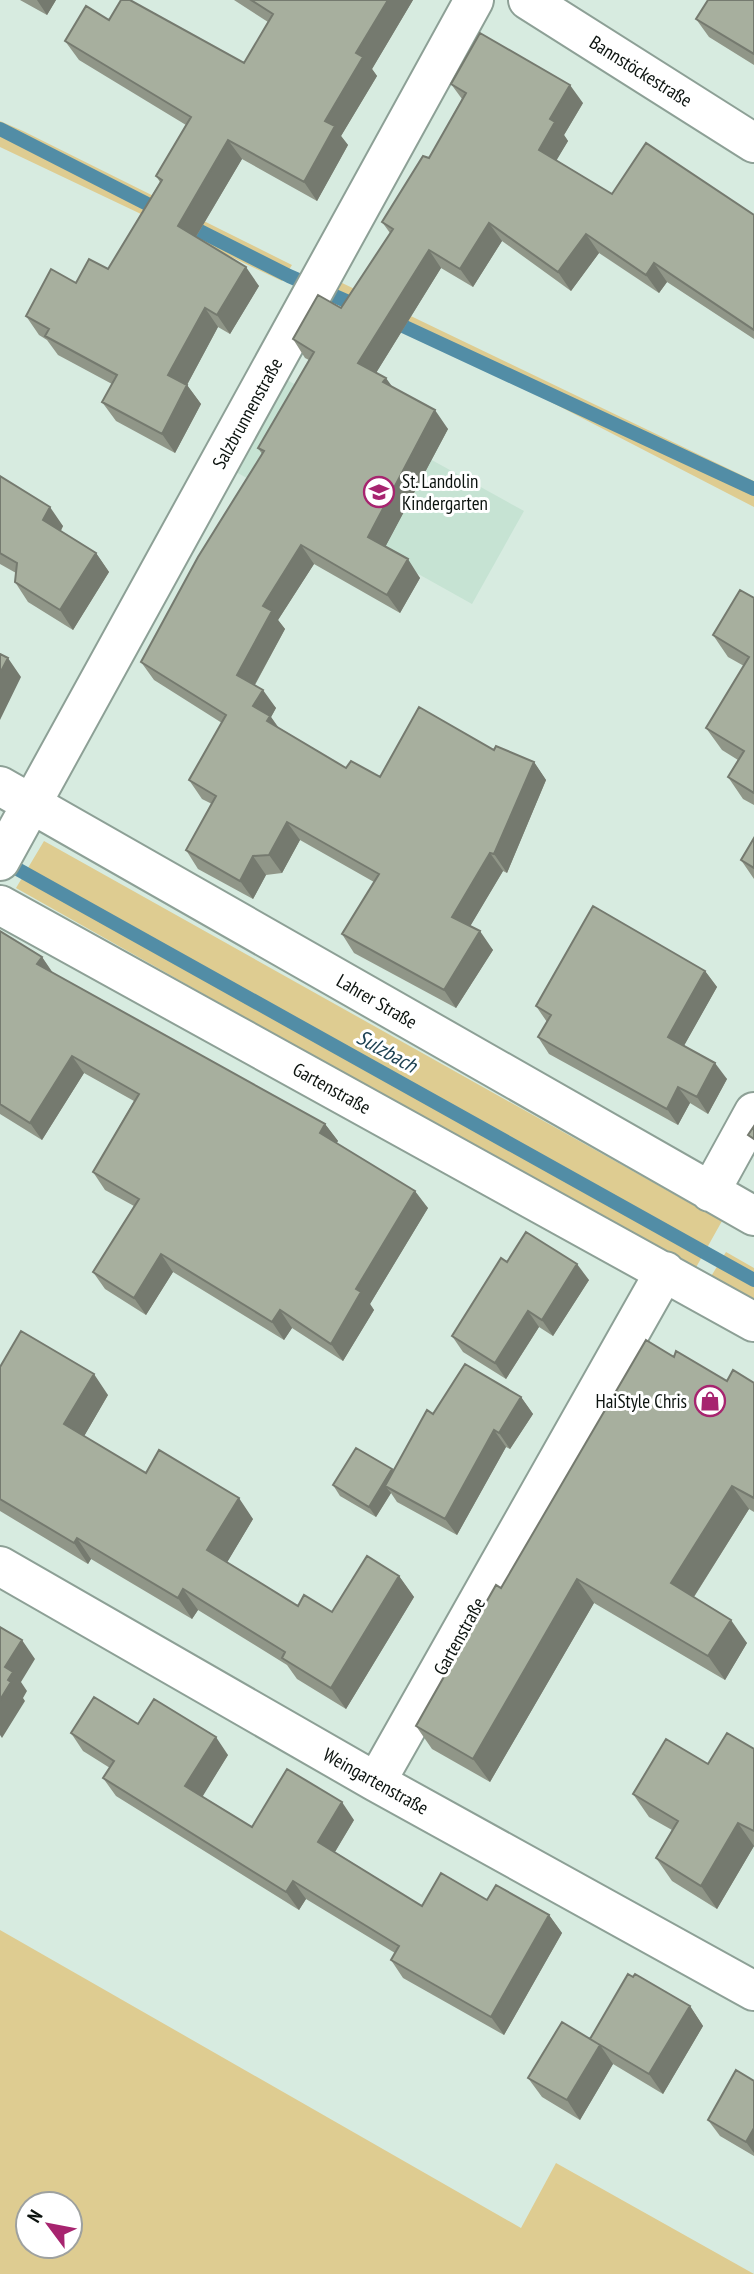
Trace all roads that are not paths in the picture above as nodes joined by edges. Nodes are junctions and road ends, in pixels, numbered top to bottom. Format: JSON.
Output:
{"nodes":[{"id":1,"x":474,"y":0,"type":"edge"},
{"id":2,"x":528,"y":0,"type":"edge"},
{"id":3,"x":754,"y":143,"type":"edge"},
{"id":4,"x":17,"y":805,"type":"edge"},
{"id":5,"x":0,"y":861,"type":"edge"},
{"id":6,"x":0,"y":905,"type":"edge"},
{"id":7,"x":754,"y":1112,"type":"edge"},
{"id":8,"x":710,"y":1192,"type":"junction"},
{"id":9,"x":754,"y":1216,"type":"edge"},
{"id":10,"x":665,"y":1272,"type":"junction"},
{"id":11,"x":754,"y":1322,"type":"edge"},
{"id":12,"x":0,"y":1566,"type":"edge"},
{"id":13,"x":376,"y":1782,"type":"junction"},
{"id":14,"x":754,"y":1991,"type":"edge"}],
"edges":[{"from":1,"to":4,"type":"street","name":"Salzbrunnenstraße"},
{"from":2,"to":3,"type":"street","name":"Bannstöckestraße"},
{"from":4,"to":5,"type":"street"},
{"from":4,"to":8,"type":"street","name":"Lahrer Straße"},
{"from":6,"to":10,"type":"street","name":"Gartenstraße"},
{"from":7,"to":8,"type":"street"},
{"from":8,"to":9,"type":"street","name":"Lahrer Straße"},
{"from":10,"to":11,"type":"street","name":"Gartenstraße"},
{"from":10,"to":13,"type":"street","name":"Gartenstraße"},
{"from":12,"to":13,"type":"street","name":"Weingartenstraße"},
{"from":13,"to":14,"type":"street","name":"Weingartenstraße"}]}
